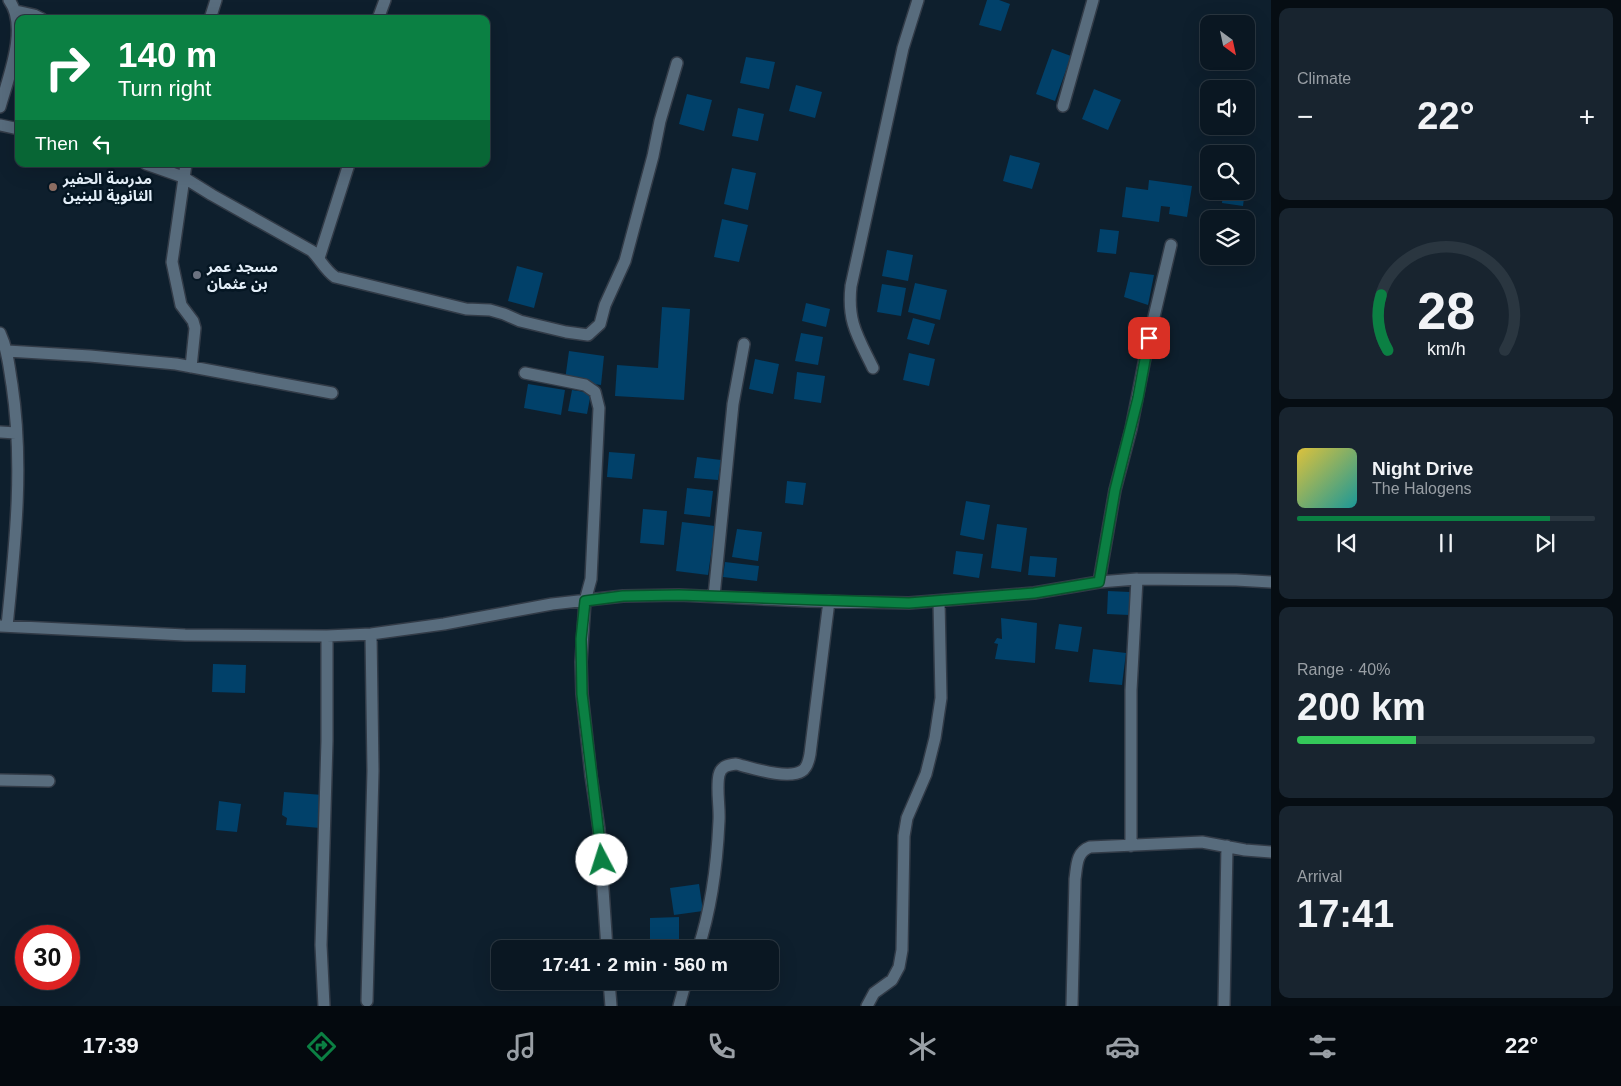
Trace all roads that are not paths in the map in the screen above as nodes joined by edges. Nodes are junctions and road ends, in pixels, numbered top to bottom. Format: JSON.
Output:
{"nodes":[{"id":1,"x":9,"y":0,"type":"edge"},
{"id":2,"x":216,"y":0,"type":"edge"},
{"id":3,"x":385,"y":0,"type":"edge"},
{"id":4,"x":918,"y":0,"type":"edge"},
{"id":5,"x":1093,"y":0,"type":"edge"},
{"id":6,"x":16,"y":11,"type":"junction"},
{"id":7,"x":16,"y":15,"type":"edge"},
{"id":8,"x":34,"y":15,"type":"edge"},
{"id":9,"x":211,"y":15,"type":"edge"},
{"id":10,"x":379,"y":15,"type":"edge"},
{"id":11,"x":15,"y":52,"type":"edge"},
{"id":12,"x":677,"y":63,"type":"dead end"},
{"id":13,"x":1063,"y":106,"type":"dead end"},
{"id":14,"x":0,"y":107,"type":"edge"},
{"id":15,"x":0,"y":125,"type":"edge"},
{"id":16,"x":15,"y":128,"type":"edge"},
{"id":17,"x":348,"y":167,"type":"edge"},
{"id":18,"x":184,"y":168,"type":"edge"},
{"id":19,"x":1171,"y":245,"type":"dead end"},
{"id":20,"x":319,"y":258,"type":"junction"},
{"id":21,"x":0,"y":334,"type":"edge"},
{"id":22,"x":744,"y":344,"type":"dead end"},
{"id":23,"x":7,"y":352,"type":"junction"},
{"id":24,"x":190,"y":367,"type":"junction"},
{"id":25,"x":873,"y":368,"type":"dead end"},
{"id":26,"x":525,"y":373,"type":"dead end"},
{"id":27,"x":332,"y":394,"type":"dead end"},
{"id":28,"x":0,"y":432,"type":"edge"},
{"id":29,"x":16,"y":433,"type":"junction"},
{"id":30,"x":1137,"y":579,"type":"junction"},
{"id":31,"x":1099,"y":582,"type":"junction"},
{"id":32,"x":1271,"y":582,"type":"edge"},
{"id":33,"x":714,"y":596,"type":"junction"},
{"id":34,"x":585,"y":601,"type":"junction"},
{"id":35,"x":828,"y":601,"type":"junction"},
{"id":36,"x":939,"y":601,"type":"junction"},
{"id":37,"x":4,"y":626,"type":"edge"},
{"id":38,"x":371,"y":634,"type":"junction"},
{"id":39,"x":328,"y":636,"type":"junction"},
{"id":40,"x":0,"y":780,"type":"edge"},
{"id":41,"x":49,"y":781,"type":"dead end"},
{"id":42,"x":1131,"y":846,"type":"junction"},
{"id":43,"x":1227,"y":846,"type":"junction"},
{"id":44,"x":1271,"y":852,"type":"edge"},
{"id":45,"x":606,"y":940,"type":"edge"},
{"id":46,"x":701,"y":940,"type":"edge"},
{"id":47,"x":610,"y":990,"type":"edge"},
{"id":48,"x":683,"y":990,"type":"edge"},
{"id":49,"x":367,"y":1000,"type":"dead end"},
{"id":50,"x":324,"y":1006,"type":"edge"},
{"id":51,"x":611,"y":1006,"type":"edge"},
{"id":52,"x":678,"y":1006,"type":"edge"},
{"id":53,"x":867,"y":1006,"type":"edge"},
{"id":54,"x":1072,"y":1006,"type":"edge"},
{"id":55,"x":1224,"y":1006,"type":"edge"}],
"edges":[{"from":1,"to":6,"type":"street"},
{"from":2,"to":9,"type":"street"},
{"from":3,"to":10,"type":"street"},
{"from":4,"to":25,"type":"street"},
{"from":5,"to":13,"type":"street"},
{"from":6,"to":7,"type":"street"},
{"from":6,"to":8,"type":"street"},
{"from":11,"to":14,"type":"street"},
{"from":12,"to":20,"type":"street"},
{"from":15,"to":16,"type":"street"},
{"from":17,"to":20,"type":"street"},
{"from":18,"to":20,"type":"street"},
{"from":18,"to":24,"type":"street"},
{"from":19,"to":31,"type":"street"},
{"from":21,"to":23,"type":"street"},
{"from":22,"to":33,"type":"street"},
{"from":23,"to":24,"type":"street"},
{"from":23,"to":29,"type":"street"},
{"from":24,"to":27,"type":"street"},
{"from":26,"to":34,"type":"street"},
{"from":28,"to":29,"type":"street"},
{"from":29,"to":37,"type":"street"},
{"from":30,"to":31,"type":"street"},
{"from":30,"to":32,"type":"street"},
{"from":30,"to":42,"type":"street"},
{"from":31,"to":36,"type":"street"},
{"from":33,"to":34,"type":"street"},
{"from":33,"to":35,"type":"street"},
{"from":34,"to":38,"type":"street"},
{"from":34,"to":45,"type":"street"},
{"from":35,"to":36,"type":"street"},
{"from":35,"to":46,"type":"street"},
{"from":36,"to":53,"type":"street"},
{"from":37,"to":39,"type":"street"},
{"from":38,"to":39,"type":"street"},
{"from":38,"to":49,"type":"street"},
{"from":39,"to":50,"type":"street"},
{"from":40,"to":41,"type":"street"},
{"from":42,"to":43,"type":"street"},
{"from":42,"to":54,"type":"street"},
{"from":43,"to":44,"type":"street"},
{"from":43,"to":55,"type":"street"},
{"from":47,"to":51,"type":"street"},
{"from":48,"to":52,"type":"street"}]}
